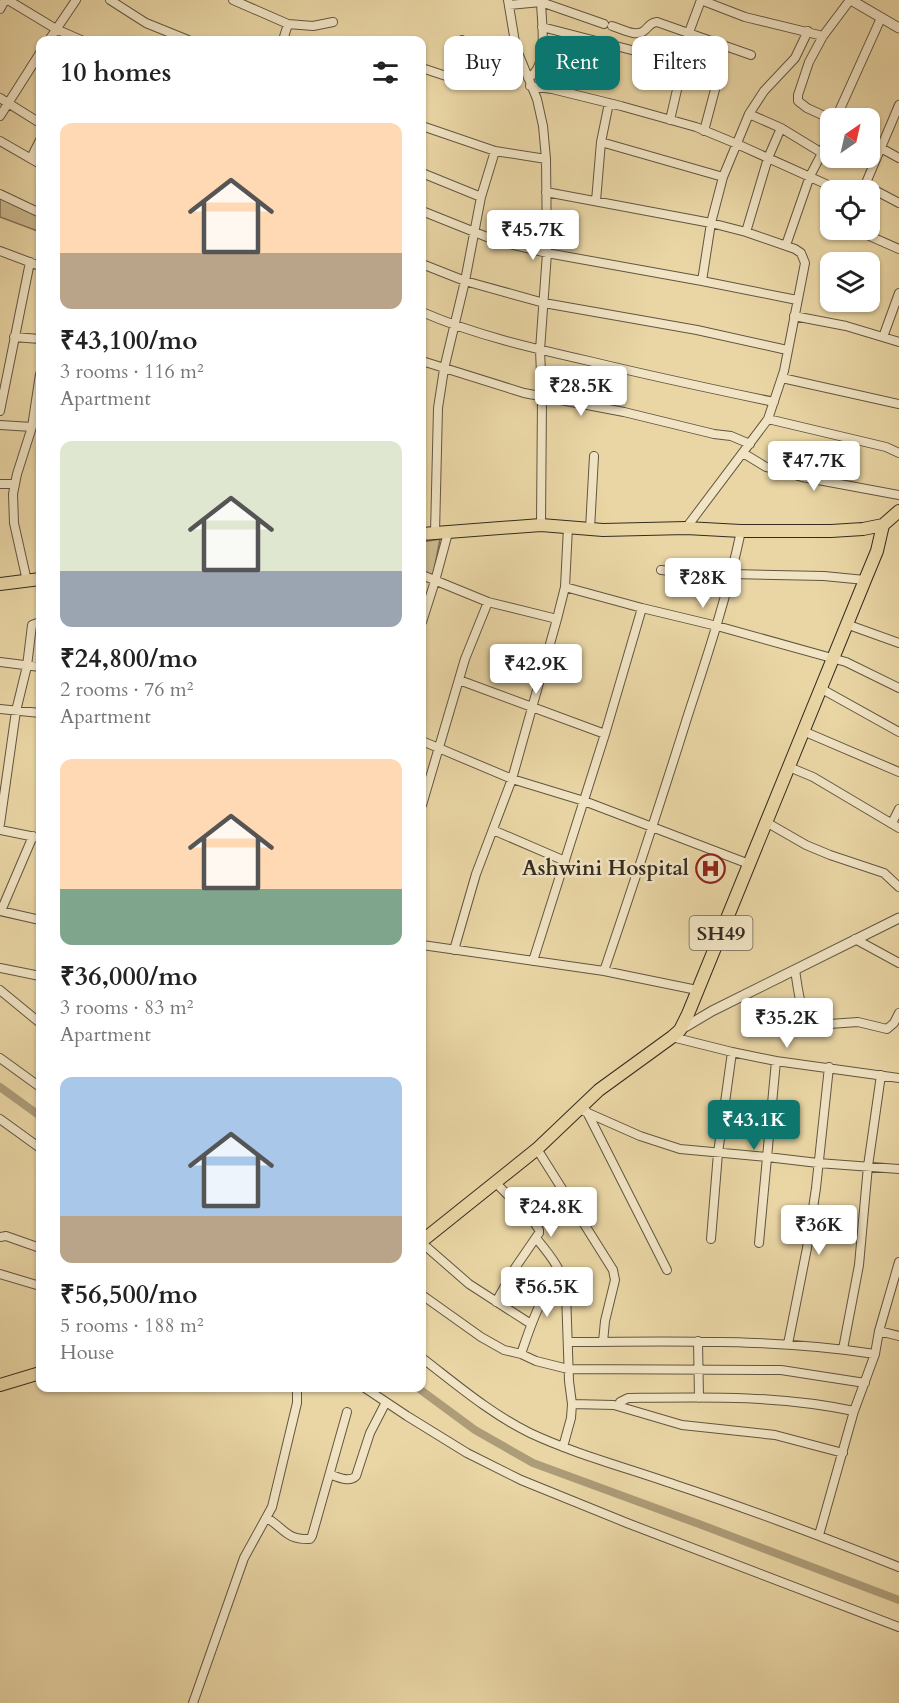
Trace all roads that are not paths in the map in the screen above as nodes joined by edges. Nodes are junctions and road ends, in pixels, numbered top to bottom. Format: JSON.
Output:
{"nodes":[{"id":1,"x":6,"y":0,"type":"edge"},
{"id":2,"x":76,"y":0,"type":"edge"},
{"id":3,"x":110,"y":0,"type":"edge"},
{"id":4,"x":233,"y":0,"type":"edge"},
{"id":5,"x":701,"y":0,"type":"edge"},
{"id":6,"x":851,"y":0,"type":"edge"},
{"id":7,"x":872,"y":0,"type":"edge"},
{"id":8,"x":541,"y":1,"type":"edge"},
{"id":9,"x":508,"y":2,"type":"edge"},
{"id":10,"x":0,"y":9,"type":"edge"},
{"id":11,"x":867,"y":10,"type":"junction"},
{"id":12,"x":881,"y":18,"type":"junction"},
{"id":13,"x":333,"y":22,"type":"dead end"},
{"id":14,"x":288,"y":24,"type":"junction"},
{"id":15,"x":542,"y":27,"type":"junction"},
{"id":16,"x":899,"y":28,"type":"edge"},
{"id":17,"x":56,"y":29,"type":"junction"},
{"id":18,"x":808,"y":31,"type":"junction"},
{"id":19,"x":689,"y":33,"type":"junction"},
{"id":20,"x":52,"y":36,"type":"edge"},
{"id":21,"x":72,"y":36,"type":"edge"},
{"id":22,"x":179,"y":36,"type":"edge"},
{"id":23,"x":284,"y":36,"type":"edge"},
{"id":24,"x":688,"y":36,"type":"edge"},
{"id":25,"x":823,"y":36,"type":"junction"},
{"id":26,"x":632,"y":50,"type":"edge"},
{"id":27,"x":751,"y":55,"type":"dead end"},
{"id":28,"x":36,"y":59,"type":"edge"},
{"id":29,"x":426,"y":69,"type":"edge"},
{"id":30,"x":444,"y":75,"type":"edge"},
{"id":31,"x":529,"y":82,"type":"junction"},
{"id":32,"x":677,"y":90,"type":"edge"},
{"id":33,"x":715,"y":90,"type":"edge"},
{"id":34,"x":0,"y":98,"type":"edge"},
{"id":35,"x":8,"y":103,"type":"junction"},
{"id":36,"x":609,"y":103,"type":"junction"},
{"id":37,"x":899,"y":105,"type":"edge"},
{"id":38,"x":840,"y":108,"type":"edge"},
{"id":39,"x":749,"y":114,"type":"junction"},
{"id":40,"x":820,"y":114,"type":"edge"},
{"id":41,"x":0,"y":116,"type":"edge"},
{"id":42,"x":36,"y":120,"type":"edge"},
{"id":43,"x":670,"y":120,"type":"junction"},
{"id":44,"x":426,"y":127,"type":"edge"},
{"id":45,"x":781,"y":128,"type":"junction"},
{"id":46,"x":704,"y":131,"type":"junction"},
{"id":47,"x":0,"y":141,"type":"edge"},
{"id":48,"x":601,"y":142,"type":"junction"},
{"id":49,"x":737,"y":144,"type":"junction"},
{"id":50,"x":36,"y":148,"type":"edge"},
{"id":51,"x":880,"y":148,"type":"joint"},
{"id":52,"x":495,"y":151,"type":"junction"},
{"id":53,"x":820,"y":152,"type":"edge"},
{"id":54,"x":820,"y":157,"type":"edge"},
{"id":55,"x":31,"y":158,"type":"junction"},
{"id":56,"x":768,"y":158,"type":"junction"},
{"id":57,"x":899,"y":158,"type":"edge"},
{"id":58,"x":546,"y":159,"type":"junction"},
{"id":59,"x":36,"y":161,"type":"edge"},
{"id":60,"x":426,"y":174,"type":"edge"},
{"id":61,"x":810,"y":176,"type":"junction"},
{"id":62,"x":723,"y":177,"type":"junction"},
{"id":63,"x":820,"y":181,"type":"edge"},
{"id":64,"x":546,"y":192,"type":"junction"},
{"id":65,"x":0,"y":194,"type":"edge"},
{"id":66,"x":880,"y":195,"type":"edge"},
{"id":67,"x":481,"y":197,"type":"junction"},
{"id":68,"x":596,"y":201,"type":"junction"},
{"id":69,"x":899,"y":203,"type":"edge"},
{"id":70,"x":36,"y":211,"type":"edge"},
{"id":71,"x":426,"y":213,"type":"edge"},
{"id":72,"x":711,"y":223,"type":"junction"},
{"id":73,"x":474,"y":231,"type":"junction"},
{"id":74,"x":746,"y":232,"type":"junction"},
{"id":75,"x":879,"y":240,"type":"edge"},
{"id":76,"x":786,"y":245,"type":"junction"},
{"id":77,"x":899,"y":249,"type":"edge"},
{"id":78,"x":0,"y":251,"type":"edge"},
{"id":79,"x":547,"y":253,"type":"junction"},
{"id":80,"x":30,"y":262,"type":"junction"},
{"id":81,"x":36,"y":264,"type":"edge"},
{"id":82,"x":426,"y":266,"type":"edge"},
{"id":83,"x":465,"y":281,"type":"junction"},
{"id":84,"x":702,"y":281,"type":"junction"},
{"id":85,"x":899,"y":293,"type":"edge"},
{"id":86,"x":797,"y":300,"type":"junction"},
{"id":87,"x":544,"y":303,"type":"junction"},
{"id":88,"x":426,"y":314,"type":"edge"},
{"id":89,"x":794,"y":316,"type":"junction"},
{"id":90,"x":454,"y":326,"type":"junction"},
{"id":91,"x":14,"y":337,"type":"junction"},
{"id":92,"x":883,"y":337,"type":"junction"},
{"id":93,"x":36,"y":339,"type":"edge"},
{"id":94,"x":899,"y":342,"type":"edge"},
{"id":95,"x":540,"y":350,"type":"junction"},
{"id":96,"x":788,"y":350,"type":"junction"},
{"id":97,"x":426,"y":363,"type":"edge"},
{"id":98,"x":444,"y":369,"type":"junction"},
{"id":99,"x":782,"y":378,"type":"junction"},
{"id":100,"x":542,"y":398,"type":"junction"},
{"id":101,"x":36,"y":401,"type":"edge"},
{"id":102,"x":774,"y":402,"type":"junction"},
{"id":103,"x":899,"y":404,"type":"edge"},
{"id":104,"x":0,"y":411,"type":"edge"},
{"id":105,"x":768,"y":419,"type":"junction"},
{"id":106,"x":0,"y":424,"type":"edge"},
{"id":107,"x":32,"y":428,"type":"junction"},
{"id":108,"x":750,"y":444,"type":"junction"},
{"id":109,"x":743,"y":453,"type":"junction"},
{"id":110,"x":899,"y":453,"type":"edge"},
{"id":111,"x":594,"y":456,"type":"dead end"},
{"id":112,"x":0,"y":484,"type":"edge"},
{"id":113,"x":14,"y":484,"type":"junction"},
{"id":114,"x":899,"y":495,"type":"edge"},
{"id":115,"x":899,"y":511,"type":"edge"},
{"id":116,"x":541,"y":525,"type":"junction"},
{"id":117,"x":883,"y":525,"type":"junction"},
{"id":118,"x":568,"y":527,"type":"junction"},
{"id":119,"x":686,"y":528,"type":"junction"},
{"id":120,"x":591,"y":529,"type":"junction"},
{"id":121,"x":741,"y":531,"type":"junction"},
{"id":122,"x":442,"y":533,"type":"junction"},
{"id":123,"x":426,"y":534,"type":"edge"},
{"id":124,"x":661,"y":570,"type":"dead end"},
{"id":125,"x":732,"y":576,"type":"junction"},
{"id":126,"x":426,"y":577,"type":"edge"},
{"id":127,"x":36,"y":580,"type":"edge"},
{"id":128,"x":865,"y":580,"type":"junction"},
{"id":129,"x":27,"y":581,"type":"junction"},
{"id":130,"x":435,"y":581,"type":"junction"},
{"id":131,"x":0,"y":584,"type":"edge"},
{"id":132,"x":565,"y":586,"type":"junction"},
{"id":133,"x":488,"y":602,"type":"junction"},
{"id":134,"x":642,"y":608,"type":"junction"},
{"id":135,"x":426,"y":609,"type":"edge"},
{"id":136,"x":557,"y":619,"type":"junction"},
{"id":137,"x":36,"y":624,"type":"edge"},
{"id":138,"x":846,"y":624,"type":"junction"},
{"id":139,"x":717,"y":626,"type":"junction"},
{"id":140,"x":899,"y":643,"type":"edge"},
{"id":141,"x":833,"y":658,"type":"junction"},
{"id":142,"x":0,"y":662,"type":"edge"},
{"id":143,"x":27,"y":666,"type":"junction"},
{"id":144,"x":36,"y":667,"type":"edge"},
{"id":145,"x":459,"y":680,"type":"junction"},
{"id":146,"x":820,"y":688,"type":"junction"},
{"id":147,"x":899,"y":688,"type":"edge"},
{"id":148,"x":532,"y":707,"type":"junction"},
{"id":149,"x":0,"y":709,"type":"edge"},
{"id":150,"x":16,"y":711,"type":"junction"},
{"id":151,"x":36,"y":713,"type":"edge"},
{"id":152,"x":803,"y":731,"type":"junction"},
{"id":153,"x":899,"y":732,"type":"edge"},
{"id":154,"x":605,"y":734,"type":"junction"},
{"id":155,"x":426,"y":742,"type":"edge"},
{"id":156,"x":439,"y":747,"type":"junction"},
{"id":157,"x":4,"y":760,"type":"edge"},
{"id":158,"x":789,"y":767,"type":"junction"},
{"id":159,"x":899,"y":772,"type":"edge"},
{"id":160,"x":512,"y":779,"type":"junction"},
{"id":161,"x":426,"y":791,"type":"edge"},
{"id":162,"x":584,"y":801,"type":"junction"},
{"id":163,"x":899,"y":809,"type":"edge"},
{"id":164,"x":1,"y":810,"type":"edge"},
{"id":165,"x":766,"y":822,"type":"junction"},
{"id":166,"x":0,"y":824,"type":"edge"},
{"id":167,"x":896,"y":825,"type":"edge"},
{"id":168,"x":653,"y":827,"type":"junction"},
{"id":169,"x":0,"y":830,"type":"edge"},
{"id":170,"x":493,"y":830,"type":"junction"},
{"id":171,"x":36,"y":837,"type":"edge"},
{"id":172,"x":36,"y":839,"type":"edge"},
{"id":173,"x":565,"y":861,"type":"junction"},
{"id":174,"x":749,"y":864,"type":"junction"},
{"id":175,"x":899,"y":887,"type":"edge"},
{"id":176,"x":1,"y":911,"type":"edge"},
{"id":177,"x":36,"y":919,"type":"edge"},
{"id":178,"x":897,"y":922,"type":"edge"},
{"id":179,"x":855,"y":939,"type":"junction"},
{"id":180,"x":426,"y":946,"type":"edge"},
{"id":181,"x":454,"y":950,"type":"junction"},
{"id":182,"x":532,"y":961,"type":"junction"},
{"id":183,"x":899,"y":963,"type":"edge"},
{"id":184,"x":0,"y":968,"type":"edge"},
{"id":185,"x":795,"y":970,"type":"junction"},
{"id":186,"x":604,"y":971,"type":"junction"},
{"id":187,"x":36,"y":975,"type":"edge"},
{"id":188,"x":0,"y":990,"type":"edge"},
{"id":189,"x":698,"y":990,"type":"junction"},
{"id":190,"x":899,"y":1013,"type":"edge"},
{"id":191,"x":36,"y":1020,"type":"edge"},
{"id":192,"x":676,"y":1033,"type":"junction"},
{"id":193,"x":732,"y":1052,"type":"junction"},
{"id":194,"x":0,"y":1058,"type":"edge"},
{"id":195,"x":776,"y":1061,"type":"junction"},
{"id":196,"x":829,"y":1067,"type":"junction"},
{"id":197,"x":881,"y":1075,"type":"junction"},
{"id":198,"x":899,"y":1078,"type":"edge"},
{"id":199,"x":36,"y":1084,"type":"edge"},
{"id":200,"x":583,"y":1111,"type":"junction"},
{"id":201,"x":0,"y":1119,"type":"edge"},
{"id":202,"x":36,"y":1145,"type":"edge"},
{"id":203,"x":537,"y":1149,"type":"junction"},
{"id":204,"x":718,"y":1153,"type":"junction"},
{"id":205,"x":766,"y":1156,"type":"junction"},
{"id":206,"x":818,"y":1163,"type":"junction"},
{"id":207,"x":868,"y":1166,"type":"junction"},
{"id":208,"x":899,"y":1169,"type":"edge"},
{"id":209,"x":495,"y":1182,"type":"junction"},
{"id":210,"x":0,"y":1237,"type":"edge"},
{"id":211,"x":536,"y":1238,"type":"junction"},
{"id":212,"x":426,"y":1239,"type":"edge"},
{"id":213,"x":711,"y":1239,"type":"dead end"},
{"id":214,"x":759,"y":1243,"type":"dead end"},
{"id":215,"x":426,"y":1246,"type":"edge"},
{"id":216,"x":36,"y":1247,"type":"edge"},
{"id":217,"x":899,"y":1262,"type":"edge"},
{"id":218,"x":667,"y":1270,"type":"dead end"},
{"id":219,"x":561,"y":1273,"type":"junction"},
{"id":220,"x":0,"y":1274,"type":"edge"},
{"id":221,"x":36,"y":1285,"type":"edge"},
{"id":222,"x":426,"y":1298,"type":"edge"},
{"id":223,"x":496,"y":1302,"type":"junction"},
{"id":224,"x":531,"y":1324,"type":"junction"},
{"id":225,"x":879,"y":1331,"type":"junction"},
{"id":226,"x":899,"y":1336,"type":"edge"},
{"id":227,"x":698,"y":1341,"type":"junction"},
{"id":228,"x":568,"y":1342,"type":"junction"},
{"id":229,"x":603,"y":1342,"type":"junction"},
{"id":230,"x":788,"y":1344,"type":"junction"},
{"id":231,"x":843,"y":1349,"type":"junction"},
{"id":232,"x":521,"y":1354,"type":"junction"},
{"id":233,"x":875,"y":1354,"type":"junction"},
{"id":234,"x":426,"y":1361,"type":"edge"},
{"id":235,"x":568,"y":1369,"type":"junction"},
{"id":236,"x":699,"y":1369,"type":"junction"},
{"id":237,"x":36,"y":1374,"type":"edge"},
{"id":238,"x":865,"y":1383,"type":"junction"},
{"id":239,"x":0,"y":1385,"type":"edge"},
{"id":240,"x":297,"y":1392,"type":"edge"},
{"id":241,"x":371,"y":1392,"type":"edge"},
{"id":242,"x":699,"y":1398,"type":"junction"},
{"id":243,"x":386,"y":1402,"type":"junction"},
{"id":244,"x":572,"y":1404,"type":"junction"},
{"id":245,"x":619,"y":1406,"type":"junction"},
{"id":246,"x":347,"y":1412,"type":"dead end"},
{"id":247,"x":854,"y":1412,"type":"junction"},
{"id":248,"x":563,"y":1447,"type":"junction"},
{"id":249,"x":843,"y":1453,"type":"junction"},
{"id":250,"x":331,"y":1475,"type":"junction"},
{"id":251,"x":267,"y":1518,"type":"junction"},
{"id":252,"x":819,"y":1535,"type":"junction"},
{"id":253,"x":899,"y":1567,"type":"edge"},
{"id":254,"x":899,"y":1627,"type":"edge"},
{"id":255,"x":193,"y":1703,"type":"edge"}],
"edges":[{"from":1,"to":10,"type":"street"},
{"from":1,"to":17,"type":"street"},
{"from":2,"to":17,"type":"street"},
{"from":3,"to":22,"type":"street"},
{"from":4,"to":14,"type":"street"},
{"from":5,"to":18,"type":"street"},
{"from":5,"to":19,"type":"street"},
{"from":6,"to":11,"type":"street"},
{"from":6,"to":25,"type":"street"},
{"from":7,"to":11,"type":"street"},
{"from":8,"to":9,"type":"street"},
{"from":8,"to":15,"type":"street"},
{"from":8,"to":19,"type":"street"},
{"from":9,"to":31,"type":"street"},
{"from":11,"to":12,"type":"street"},
{"from":12,"to":16,"type":"street"},
{"from":12,"to":38,"type":"street"},
{"from":13,"to":14,"type":"street"},
{"from":14,"to":23,"type":"street"},
{"from":15,"to":26,"type":"street"},
{"from":15,"to":31,"type":"street"},
{"from":17,"to":20,"type":"street"},
{"from":17,"to":21,"type":"street"},
{"from":18,"to":25,"type":"street"},
{"from":18,"to":39,"type":"street"},
{"from":19,"to":24,"type":"street"},
{"from":19,"to":27,"type":"street"},
{"from":25,"to":40,"type":"street"},
{"from":28,"to":35,"type":"street"},
{"from":29,"to":30,"type":"street"},
{"from":31,"to":36,"type":"street"},
{"from":31,"to":58,"type":"street"},
{"from":32,"to":43,"type":"street"},
{"from":33,"to":46,"type":"street"},
{"from":34,"to":35,"type":"street"},
{"from":35,"to":41,"type":"street"},
{"from":35,"to":42,"type":"street"},
{"from":36,"to":43,"type":"street"},
{"from":36,"to":48,"type":"street"},
{"from":37,"to":51,"type":"street"},
{"from":39,"to":45,"type":"street"},
{"from":39,"to":49,"type":"street"},
{"from":43,"to":46,"type":"street"},
{"from":44,"to":52,"type":"street"},
{"from":45,"to":53,"type":"street"},
{"from":45,"to":56,"type":"street"},
{"from":46,"to":49,"type":"street"},
{"from":47,"to":55,"type":"street"},
{"from":48,"to":62,"type":"street"},
{"from":48,"to":68,"type":"street"},
{"from":49,"to":56,"type":"street"},
{"from":49,"to":62,"type":"street"},
{"from":50,"to":55,"type":"street"},
{"from":51,"to":57,"type":"street"},
{"from":52,"to":58,"type":"street"},
{"from":52,"to":67,"type":"street"},
{"from":54,"to":61,"type":"street"},
{"from":55,"to":59,"type":"street"},
{"from":56,"to":61,"type":"street"},
{"from":56,"to":74,"type":"street"},
{"from":58,"to":64,"type":"street"},
{"from":60,"to":67,"type":"street"},
{"from":61,"to":63,"type":"street"},
{"from":61,"to":76,"type":"street"},
{"from":62,"to":72,"type":"street"},
{"from":64,"to":68,"type":"street"},
{"from":64,"to":79,"type":"street"},
{"from":65,"to":70,"type":"street"},
{"from":66,"to":69,"type":"street"},
{"from":67,"to":73,"type":"street"},
{"from":68,"to":72,"type":"street"},
{"from":71,"to":73,"type":"street"},
{"from":72,"to":74,"type":"street"},
{"from":72,"to":84,"type":"street"},
{"from":73,"to":79,"type":"street"},
{"from":73,"to":83,"type":"street"},
{"from":74,"to":76,"type":"street"},
{"from":75,"to":77,"type":"street"},
{"from":76,"to":86,"type":"street"},
{"from":78,"to":80,"type":"street"},
{"from":79,"to":84,"type":"street"},
{"from":79,"to":87,"type":"street"},
{"from":80,"to":81,"type":"street"},
{"from":80,"to":91,"type":"street"},
{"from":82,"to":83,"type":"street"},
{"from":83,"to":87,"type":"street"},
{"from":83,"to":90,"type":"street"},
{"from":84,"to":86,"type":"street"},
{"from":85,"to":92,"type":"street"},
{"from":86,"to":89,"type":"street"},
{"from":87,"to":95,"type":"street"},
{"from":87,"to":96,"type":"street"},
{"from":88,"to":90,"type":"street"},
{"from":89,"to":92,"type":"street"},
{"from":89,"to":96,"type":"street"},
{"from":90,"to":95,"type":"street"},
{"from":90,"to":98,"type":"street"},
{"from":91,"to":93,"type":"street"},
{"from":91,"to":104,"type":"street"},
{"from":92,"to":94,"type":"street"},
{"from":95,"to":100,"type":"street"},
{"from":95,"to":102,"type":"street"},
{"from":96,"to":99,"type":"street"},
{"from":97,"to":98,"type":"street"},
{"from":98,"to":100,"type":"street"},
{"from":98,"to":122,"type":"street"},
{"from":99,"to":102,"type":"street"},
{"from":99,"to":103,"type":"street"},
{"from":100,"to":108,"type":"street"},
{"from":100,"to":116,"type":"street"},
{"from":101,"to":107,"type":"street"},
{"from":102,"to":105,"type":"street"},
{"from":105,"to":108,"type":"street"},
{"from":105,"to":110,"type":"street"},
{"from":106,"to":107,"type":"street"},
{"from":107,"to":113,"type":"street"},
{"from":108,"to":109,"type":"street"},
{"from":109,"to":114,"type":"street"},
{"from":109,"to":119,"type":"street"},
{"from":111,"to":120,"type":"street"},
{"from":112,"to":113,"type":"street"},
{"from":113,"to":129,"type":"street"},
{"from":115,"to":117,"type":"main road"},
{"from":116,"to":118,"type":"main road"},
{"from":116,"to":122,"type":"main road"},
{"from":117,"to":121,"type":"main road"},
{"from":117,"to":128,"type":"main road","number":"SH49"},
{"from":118,"to":120,"type":"main road"},
{"from":118,"to":132,"type":"street"},
{"from":119,"to":120,"type":"main road"},
{"from":119,"to":121,"type":"main road"},
{"from":121,"to":125,"type":"street"},
{"from":122,"to":123,"type":"main road"},
{"from":122,"to":130,"type":"street"},
{"from":124,"to":125,"type":"street"},
{"from":125,"to":128,"type":"street"},
{"from":125,"to":139,"type":"street"},
{"from":126,"to":130,"type":"street"},
{"from":127,"to":129,"type":"main road"},
{"from":128,"to":138,"type":"main road","number":"SH49"},
{"from":129,"to":131,"type":"main road"},
{"from":130,"to":133,"type":"street"},
{"from":130,"to":135,"type":"street"},
{"from":132,"to":134,"type":"street"},
{"from":132,"to":136,"type":"street"},
{"from":133,"to":136,"type":"street"},
{"from":133,"to":145,"type":"street"},
{"from":134,"to":139,"type":"street"},
{"from":134,"to":154,"type":"street"},
{"from":136,"to":148,"type":"street"},
{"from":137,"to":143,"type":"street"},
{"from":138,"to":140,"type":"street"},
{"from":138,"to":141,"type":"main road","number":"SH49"},
{"from":139,"to":141,"type":"street"},
{"from":139,"to":168,"type":"street"},
{"from":141,"to":146,"type":"main road","number":"SH49"},
{"from":141,"to":147,"type":"street"},
{"from":142,"to":143,"type":"street"},
{"from":143,"to":144,"type":"street"},
{"from":143,"to":150,"type":"street"},
{"from":145,"to":148,"type":"street"},
{"from":145,"to":156,"type":"street"},
{"from":146,"to":152,"type":"main road","number":"SH49"},
{"from":146,"to":153,"type":"street"},
{"from":148,"to":154,"type":"street"},
{"from":148,"to":160,"type":"street"},
{"from":149,"to":150,"type":"street"},
{"from":150,"to":151,"type":"street"},
{"from":150,"to":157,"type":"street"},
{"from":152,"to":158,"type":"main road","number":"SH49"},
{"from":152,"to":159,"type":"street"},
{"from":154,"to":162,"type":"street"},
{"from":155,"to":156,"type":"street"},
{"from":156,"to":160,"type":"street"},
{"from":156,"to":161,"type":"street"},
{"from":157,"to":164,"type":"street"},
{"from":158,"to":165,"type":"main road","number":"SH49"},
{"from":158,"to":167,"type":"street"},
{"from":160,"to":162,"type":"street"},
{"from":160,"to":170,"type":"street"},
{"from":162,"to":168,"type":"street"},
{"from":162,"to":173,"type":"street"},
{"from":163,"to":167,"type":"street"},
{"from":164,"to":166,"type":"street"},
{"from":165,"to":174,"type":"main road","number":"SH49"},
{"from":165,"to":175,"type":"street"},
{"from":168,"to":174,"type":"street"},
{"from":168,"to":186,"type":"street"},
{"from":169,"to":171,"type":"street"},
{"from":170,"to":173,"type":"street"},
{"from":170,"to":181,"type":"street"},
{"from":172,"to":176,"type":"street"},
{"from":173,"to":182,"type":"street"},
{"from":174,"to":189,"type":"main road","number":"SH49"},
{"from":176,"to":177,"type":"street"},
{"from":178,"to":179,"type":"street"},
{"from":179,"to":183,"type":"street"},
{"from":179,"to":185,"type":"street"},
{"from":180,"to":181,"type":"street"},
{"from":181,"to":182,"type":"street"},
{"from":182,"to":186,"type":"street"},
{"from":184,"to":187,"type":"street"},
{"from":185,"to":190,"type":"street"},
{"from":185,"to":192,"type":"street"},
{"from":186,"to":189,"type":"street"},
{"from":188,"to":191,"type":"street"},
{"from":189,"to":192,"type":"main road","number":"SH49"},
{"from":192,"to":193,"type":"street"},
{"from":192,"to":200,"type":"main road","number":"SH49"},
{"from":193,"to":195,"type":"street"},
{"from":193,"to":204,"type":"street"},
{"from":194,"to":199,"type":"street"},
{"from":195,"to":196,"type":"street"},
{"from":195,"to":205,"type":"street"},
{"from":196,"to":197,"type":"street"},
{"from":196,"to":206,"type":"street"},
{"from":197,"to":198,"type":"street"},
{"from":197,"to":207,"type":"street"},
{"from":200,"to":203,"type":"main road","number":"SH49"},
{"from":200,"to":204,"type":"street"},
{"from":200,"to":218,"type":"street"},
{"from":201,"to":202,"type":"street"},
{"from":203,"to":209,"type":"main road","number":"SH49"},
{"from":203,"to":229,"type":"street"},
{"from":204,"to":205,"type":"street"},
{"from":204,"to":213,"type":"street"},
{"from":205,"to":206,"type":"street"},
{"from":205,"to":214,"type":"street"},
{"from":206,"to":207,"type":"street"},
{"from":206,"to":230,"type":"street"},
{"from":207,"to":208,"type":"street"},
{"from":207,"to":231,"type":"street"},
{"from":209,"to":211,"type":"street"},
{"from":209,"to":212,"type":"main road","number":"SH49"},
{"from":210,"to":216,"type":"street"},
{"from":211,"to":219,"type":"street"},
{"from":211,"to":223,"type":"street"},
{"from":215,"to":223,"type":"street"},
{"from":217,"to":225,"type":"street"},
{"from":219,"to":224,"type":"street"},
{"from":219,"to":228,"type":"street"},
{"from":220,"to":221,"type":"street"},
{"from":222,"to":232,"type":"street"},
{"from":223,"to":224,"type":"street"},
{"from":224,"to":232,"type":"street"},
{"from":225,"to":226,"type":"street"},
{"from":225,"to":233,"type":"street"},
{"from":227,"to":229,"type":"street"},
{"from":227,"to":230,"type":"street"},
{"from":227,"to":236,"type":"street"},
{"from":228,"to":229,"type":"street"},
{"from":228,"to":235,"type":"street"},
{"from":230,"to":231,"type":"street"},
{"from":231,"to":233,"type":"street"},
{"from":232,"to":235,"type":"street"},
{"from":233,"to":238,"type":"street"},
{"from":234,"to":248,"type":"street"},
{"from":235,"to":236,"type":"street"},
{"from":235,"to":244,"type":"street"},
{"from":236,"to":238,"type":"street"},
{"from":236,"to":242,"type":"street"},
{"from":237,"to":239,"type":"main road"},
{"from":238,"to":247,"type":"street"},
{"from":240,"to":251,"type":"street"},
{"from":241,"to":243,"type":"street"},
{"from":242,"to":245,"type":"street"},
{"from":242,"to":247,"type":"street"},
{"from":243,"to":250,"type":"street"},
{"from":243,"to":254,"type":"street"},
{"from":244,"to":245,"type":"street"},
{"from":244,"to":248,"type":"street"},
{"from":245,"to":249,"type":"street"},
{"from":246,"to":250,"type":"street"},
{"from":247,"to":249,"type":"street"},
{"from":248,"to":252,"type":"street"},
{"from":249,"to":252,"type":"street"},
{"from":250,"to":251,"type":"street"},
{"from":251,"to":255,"type":"street"},
{"from":252,"to":253,"type":"street"}]}
